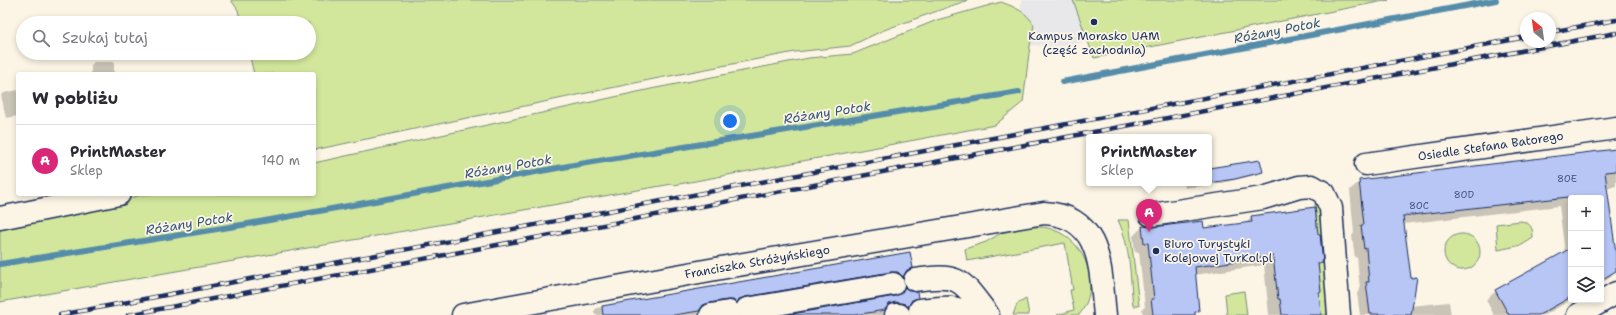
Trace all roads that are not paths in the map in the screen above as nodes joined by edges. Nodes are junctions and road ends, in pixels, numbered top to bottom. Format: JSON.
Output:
{"nodes":[{"id":1,"x":1616,"y":128,"type":"edge"},
{"id":2,"x":1366,"y":164,"type":"dead end"},
{"id":3,"x":109,"y":196,"type":"edge"},
{"id":4,"x":1151,"y":215,"type":"dead end"},
{"id":5,"x":0,"y":218,"type":"edge"},
{"id":6,"x":915,"y":280,"type":"dead end"},
{"id":7,"x":893,"y":284,"type":"dead end"},
{"id":8,"x":1616,"y":293,"type":"edge"},
{"id":9,"x":1104,"y":305,"type":"edge"},
{"id":10,"x":920,"y":310,"type":"dead end"},
{"id":11,"x":729,"y":312,"type":"edge"},
{"id":12,"x":463,"y":315,"type":"edge"},
{"id":13,"x":971,"y":315,"type":"edge"},
{"id":14,"x":988,"y":315,"type":"edge"},
{"id":15,"x":1091,"y":315,"type":"edge"},
{"id":16,"x":1339,"y":315,"type":"edge"},
{"id":17,"x":1578,"y":315,"type":"edge"}],
"edges":[{"from":1,"to":2,"type":"street","name":"Osiedle Stefana Batorego"},
{"from":3,"to":5,"type":"street"},
{"from":4,"to":16,"type":"street"},
{"from":6,"to":14,"type":"street"},
{"from":7,"to":11,"type":"street"},
{"from":8,"to":17,"type":"street"},
{"from":9,"to":12,"type":"street","name":"Franciszka Stróżyńskiego"},
{"from":9,"to":15,"type":"street"},
{"from":10,"to":13,"type":"street"}]}
